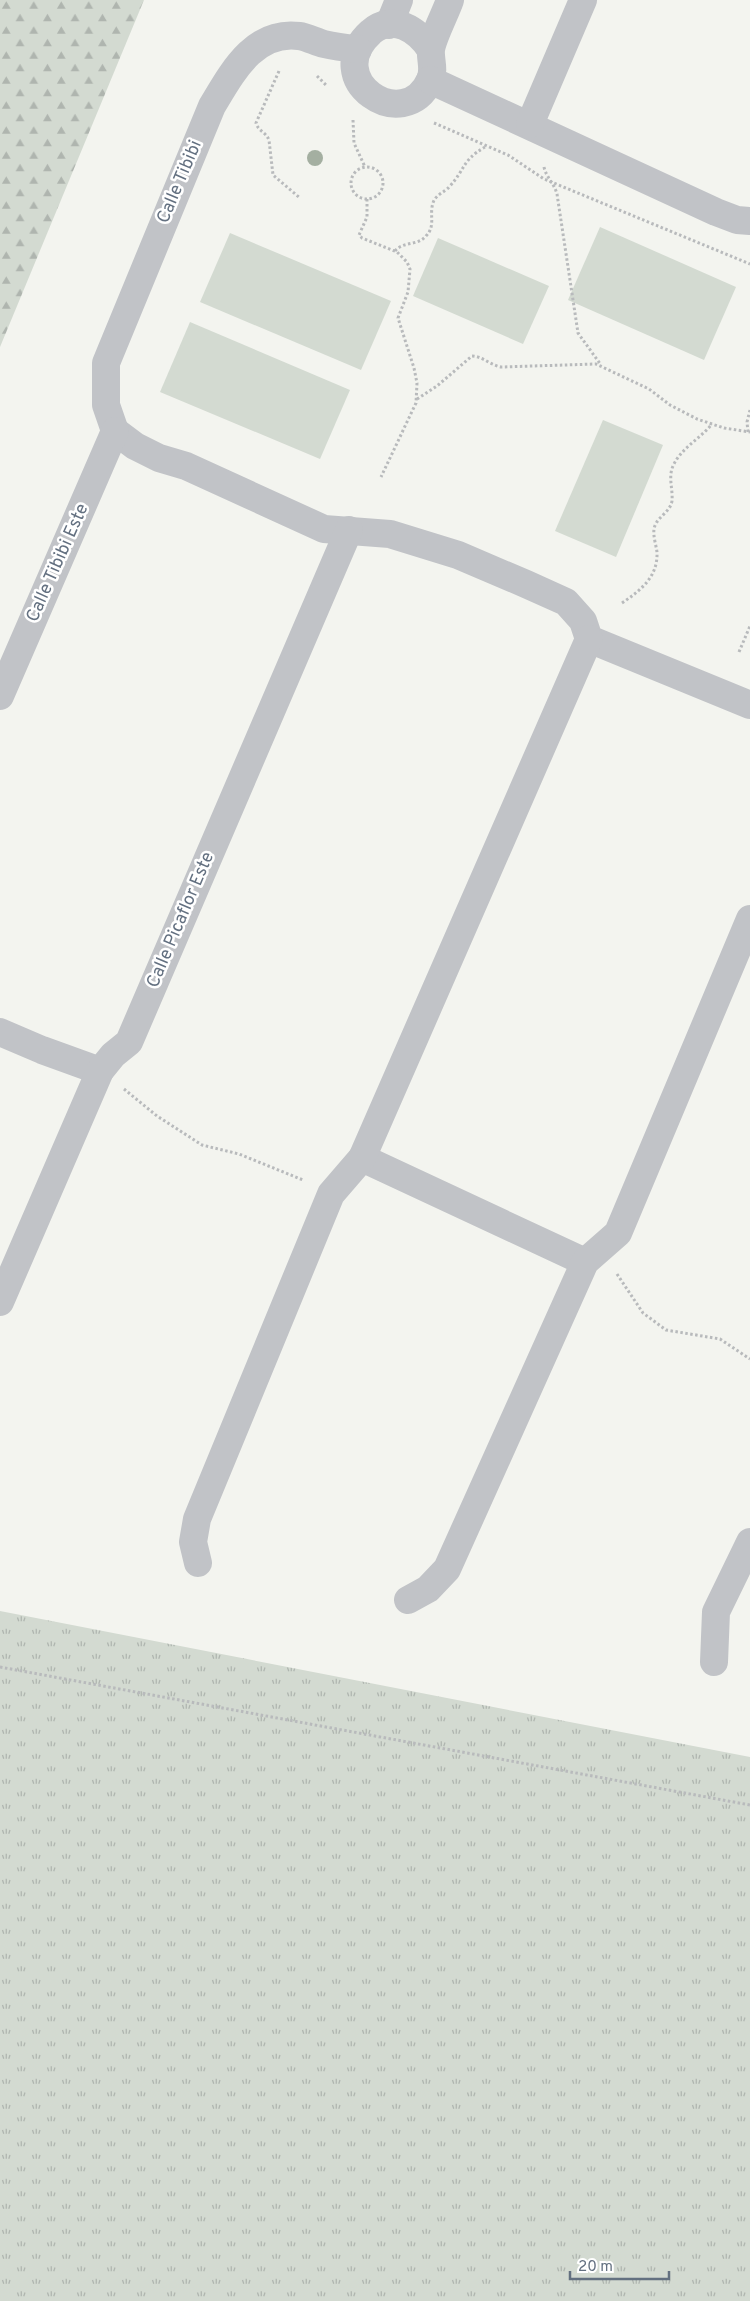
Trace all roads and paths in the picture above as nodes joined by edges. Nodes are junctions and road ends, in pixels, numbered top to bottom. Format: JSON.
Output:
{"nodes":[{"id":1,"x":450,"y":0,"type":"edge"},
{"id":2,"x":584,"y":0,"type":"edge"},
{"id":3,"x":394,"y":12,"type":"edge"},
{"id":4,"x":358,"y":49,"type":"junction"},
{"id":5,"x":431,"y":50,"type":"junction"},
{"id":6,"x":283,"y":67,"type":"dead end"},
{"id":7,"x":308,"y":72,"type":"dead end"},
{"id":8,"x":430,"y":80,"type":"junction"},
{"id":9,"x":330,"y":92,"type":"dead end"},
{"id":10,"x":372,"y":97,"type":"junction"},
{"id":11,"x":348,"y":118,"type":"dead end"},
{"id":12,"x":352,"y":121,"type":"junction"},
{"id":13,"x":357,"y":124,"type":"dead end"},
{"id":14,"x":428,"y":124,"type":"dead end"},
{"id":15,"x":540,"y":129,"type":"junction"},
{"id":16,"x":486,"y":146,"type":"junction"},
{"id":17,"x":365,"y":167,"type":"junction"},
{"id":18,"x":551,"y":182,"type":"junction"},
{"id":19,"x":300,"y":198,"type":"dead end"},
{"id":20,"x":367,"y":199,"type":"junction"},
{"id":21,"x":750,"y":221,"type":"edge"},
{"id":22,"x":395,"y":251,"type":"junction"},
{"id":23,"x":750,"y":264,"type":"edge"},
{"id":24,"x":602,"y":366,"type":"junction"},
{"id":25,"x":417,"y":399,"type":"junction"},
{"id":26,"x":750,"y":410,"type":"edge"},
{"id":27,"x":712,"y":424,"type":"junction"},
{"id":28,"x":115,"y":431,"type":"junction"},
{"id":29,"x":749,"y":432,"type":"edge"},
{"id":30,"x":381,"y":477,"type":"dead end"},
{"id":31,"x":349,"y":530,"type":"junction"},
{"id":32,"x":622,"y":603,"type":"dead end"},
{"id":33,"x":750,"y":626,"type":"edge"},
{"id":34,"x":589,"y":639,"type":"junction"},
{"id":35,"x":739,"y":652,"type":"dead end"},
{"id":36,"x":0,"y":696,"type":"edge"},
{"id":37,"x":750,"y":704,"type":"edge"},
{"id":38,"x":750,"y":919,"type":"edge"},
{"id":39,"x":0,"y":1032,"type":"edge"},
{"id":40,"x":100,"y":1071,"type":"junction"},
{"id":41,"x":362,"y":1158,"type":"junction"},
{"id":42,"x":332,"y":1194,"type":"junction"},
{"id":43,"x":593,"y":1255,"type":"junction"},
{"id":44,"x":0,"y":1302,"type":"edge"},
{"id":45,"x":750,"y":1360,"type":"edge"},
{"id":46,"x":750,"y":1542,"type":"edge"},
{"id":47,"x":198,"y":1563,"type":"dead end"},
{"id":48,"x":408,"y":1600,"type":"dead end"},
{"id":49,"x":714,"y":1662,"type":"dead end"},
{"id":50,"x":0,"y":1667,"type":"edge"},
{"id":51,"x":750,"y":1805,"type":"edge"}],
"edges":[{"from":1,"to":5,"type":"street"},
{"from":2,"to":15,"type":"street"},
{"from":3,"to":4,"type":"street"},
{"from":3,"to":5,"type":"street"},
{"from":4,"to":10,"type":"street"},
{"from":4,"to":28,"type":"street","name":"Calle Tibibi"},
{"from":5,"to":8,"type":"street"},
{"from":6,"to":19,"type":"path"},
{"from":7,"to":9,"type":"path"},
{"from":8,"to":10,"type":"street"},
{"from":8,"to":15,"type":"street"},
{"from":10,"to":12,"type":"path"},
{"from":11,"to":12,"type":"path"},
{"from":12,"to":13,"type":"path"},
{"from":12,"to":17,"type":"path"},
{"from":14,"to":16,"type":"path"},
{"from":15,"to":18,"type":"path"},
{"from":15,"to":21,"type":"street"},
{"from":16,"to":18,"type":"path"},
{"from":16,"to":22,"type":"path"},
{"from":17,"to":20,"type":"path"},
{"from":17,"to":20,"type":"path"},
{"from":18,"to":23,"type":"path"},
{"from":18,"to":24,"type":"path"},
{"from":20,"to":22,"type":"path"},
{"from":22,"to":25,"type":"path"},
{"from":24,"to":25,"type":"path"},
{"from":24,"to":27,"type":"path"},
{"from":25,"to":30,"type":"path"},
{"from":26,"to":29,"type":"path"},
{"from":27,"to":29,"type":"path"},
{"from":27,"to":32,"type":"path"},
{"from":28,"to":31,"type":"street"},
{"from":28,"to":36,"type":"street","name":"Calle Tibibi Este"},
{"from":31,"to":34,"type":"street"},
{"from":31,"to":40,"type":"street","name":"Calle Picaflor Este"},
{"from":33,"to":35,"type":"path"},
{"from":34,"to":37,"type":"street"},
{"from":34,"to":41,"type":"street"},
{"from":38,"to":43,"type":"street"},
{"from":39,"to":40,"type":"street"},
{"from":40,"to":42,"type":"path"},
{"from":40,"to":44,"type":"street","name":"Calle Picaflor Este"},
{"from":41,"to":42,"type":"street"},
{"from":41,"to":43,"type":"street"},
{"from":42,"to":47,"type":"street"},
{"from":43,"to":45,"type":"path"},
{"from":43,"to":48,"type":"street"},
{"from":46,"to":49,"type":"street"},
{"from":50,"to":51,"type":"path"}]}
